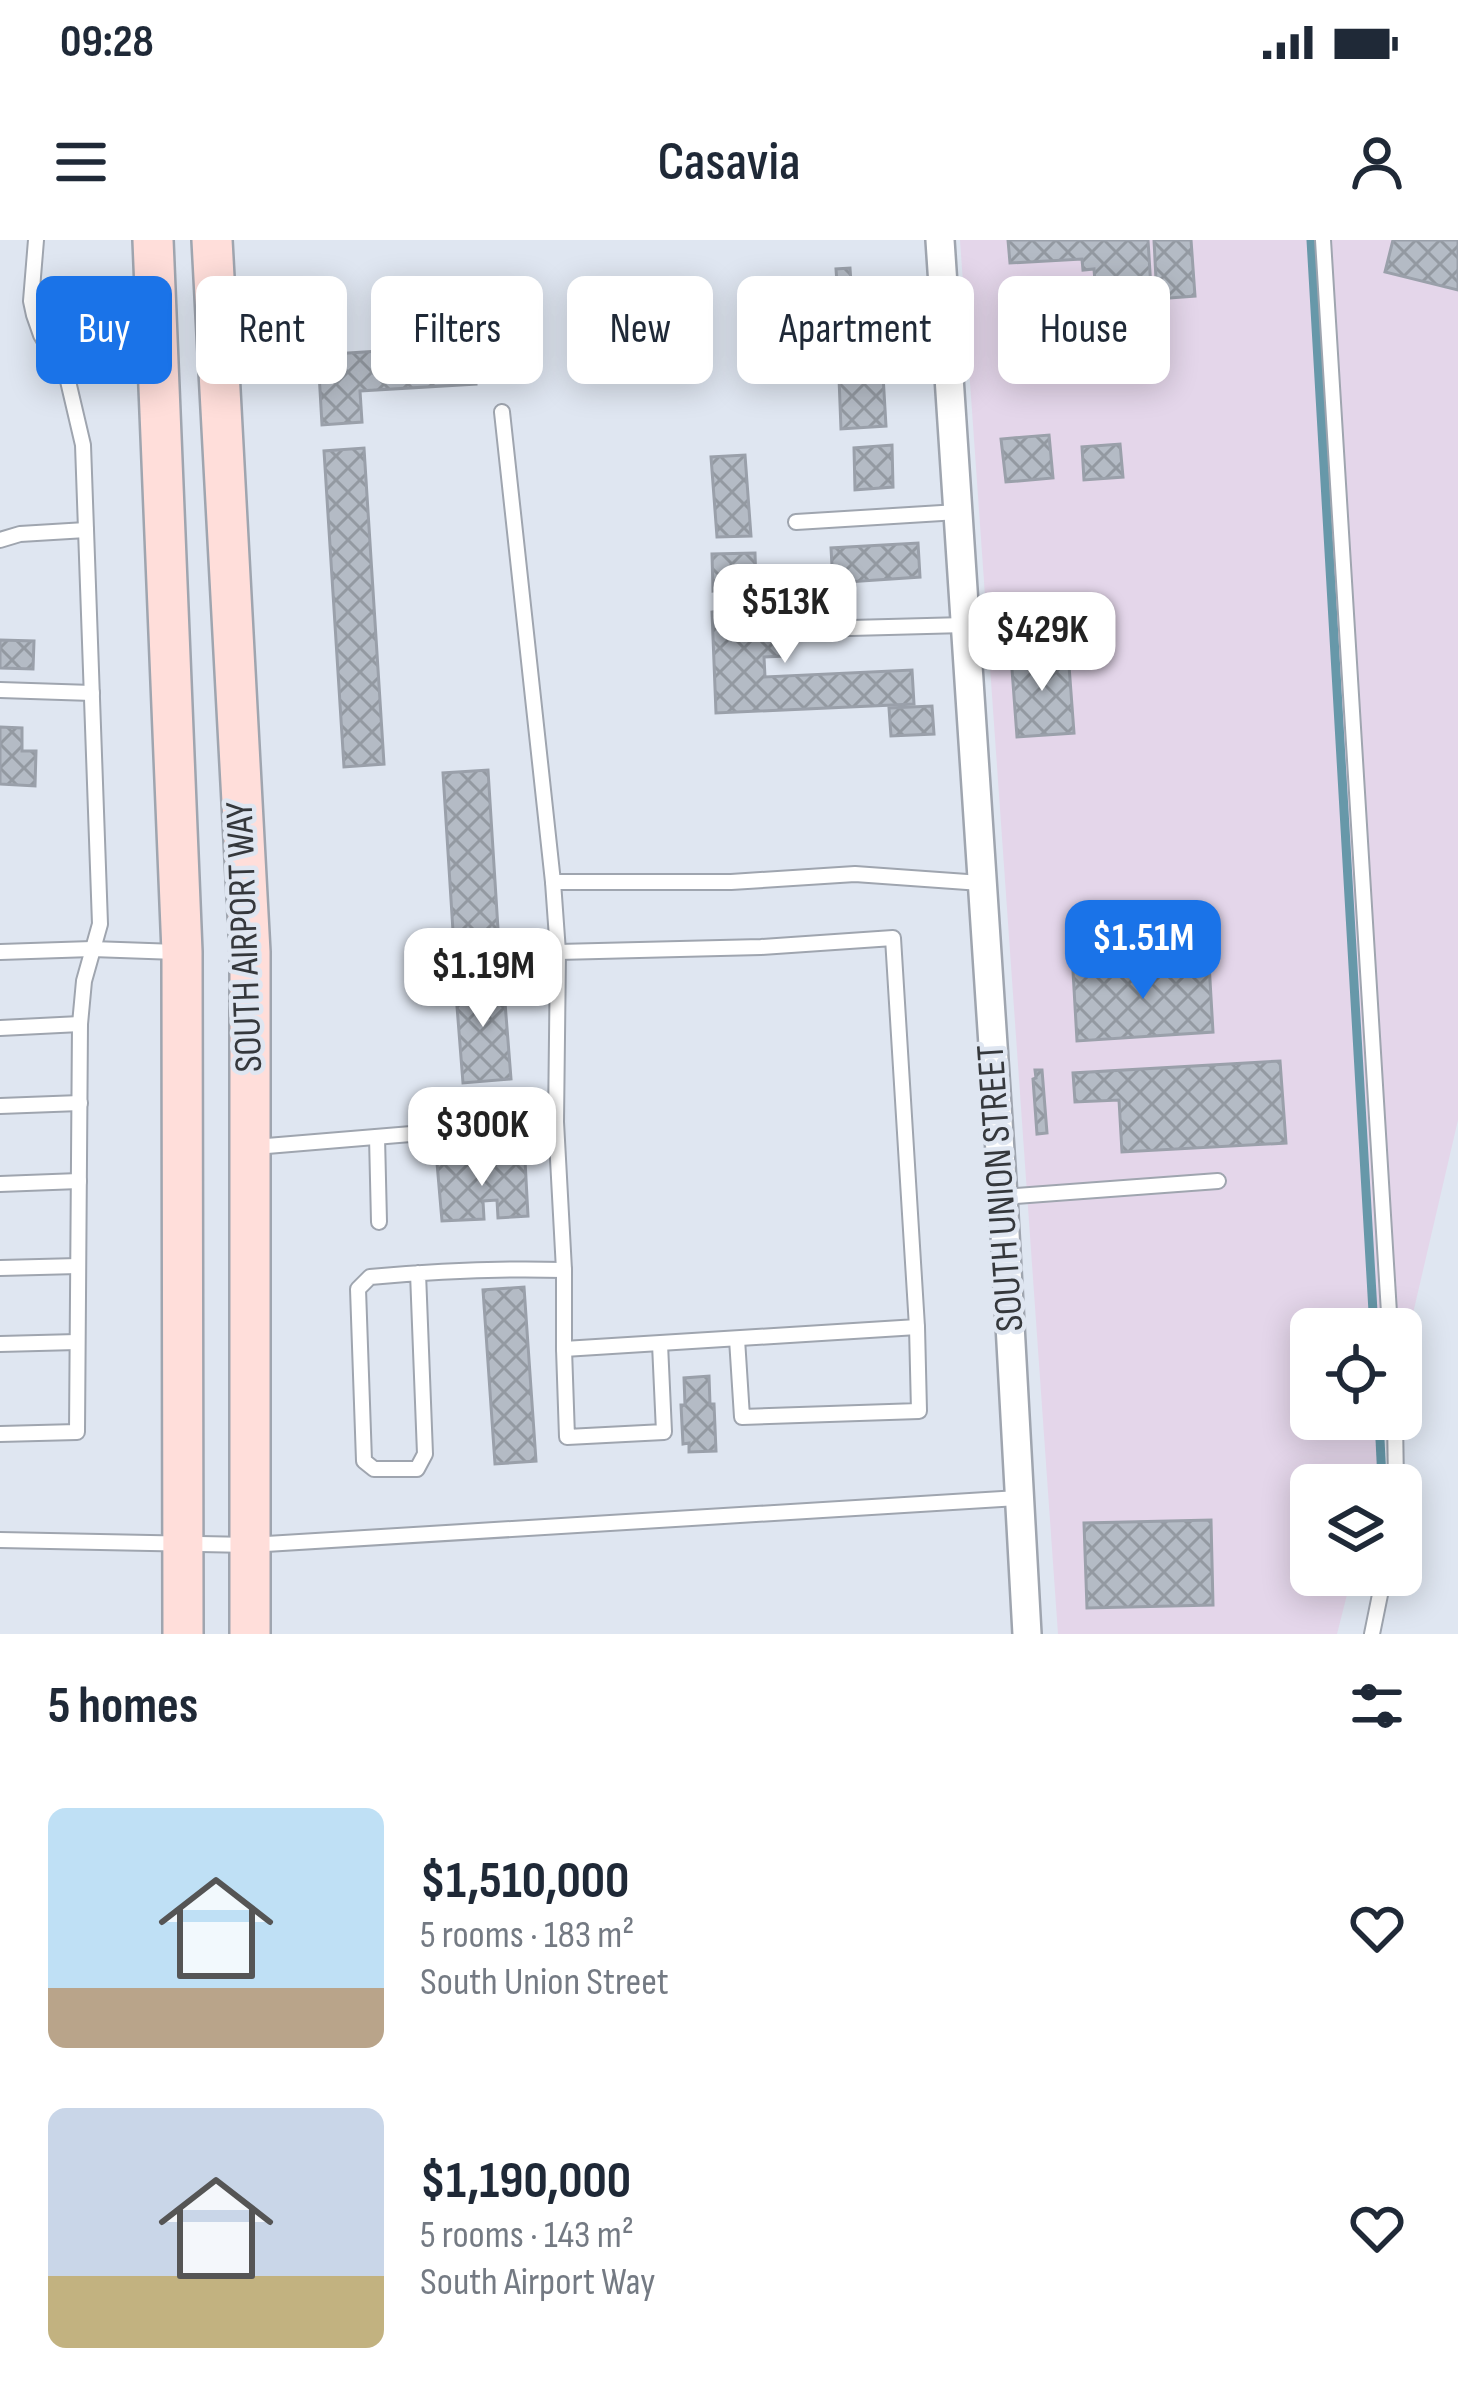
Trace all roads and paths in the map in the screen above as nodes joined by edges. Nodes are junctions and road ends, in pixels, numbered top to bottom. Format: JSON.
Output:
{"nodes":[{"id":1,"x":36,"y":240,"type":"edge"},
{"id":2,"x":153,"y":240,"type":"edge"},
{"id":3,"x":212,"y":240,"type":"edge"},
{"id":4,"x":940,"y":240,"type":"edge"},
{"id":5,"x":1323,"y":240,"type":"edge"},
{"id":6,"x":502,"y":412,"type":"dead end"},
{"id":7,"x":958,"y":512,"type":"junction"},
{"id":8,"x":796,"y":522,"type":"dead end"},
{"id":9,"x":86,"y":530,"type":"junction"},
{"id":10,"x":0,"y":540,"type":"edge"},
{"id":11,"x":965,"y":625,"type":"junction"},
{"id":12,"x":812,"y":629,"type":"dead end"},
{"id":13,"x":0,"y":690,"type":"edge"},
{"id":14,"x":92,"y":693,"type":"junction"},
{"id":15,"x":554,"y":882,"type":"junction"},
{"id":16,"x":981,"y":883,"type":"junction"},
{"id":17,"x":92,"y":949,"type":"junction"},
{"id":18,"x":1,"y":952,"type":"edge"},
{"id":19,"x":182,"y":952,"type":"junction"},
{"id":20,"x":558,"y":952,"type":"junction"},
{"id":21,"x":80,"y":1024,"type":"junction"},
{"id":22,"x":0,"y":1028,"type":"edge"},
{"id":23,"x":80,"y":1103,"type":"junction"},
{"id":24,"x":0,"y":1106,"type":"edge"},
{"id":25,"x":556,"y":1122,"type":"junction"},
{"id":26,"x":376,"y":1137,"type":"junction"},
{"id":27,"x":250,"y":1147,"type":"junction"},
{"id":28,"x":79,"y":1181,"type":"junction"},
{"id":29,"x":1218,"y":1181,"type":"dead end"},
{"id":30,"x":0,"y":1184,"type":"edge"},
{"id":31,"x":1003,"y":1197,"type":"junction"},
{"id":32,"x":380,"y":1222,"type":"dead end"},
{"id":33,"x":78,"y":1266,"type":"junction"},
{"id":34,"x":0,"y":1268,"type":"edge"},
{"id":35,"x":564,"y":1270,"type":"junction"},
{"id":36,"x":418,"y":1273,"type":"junction"},
{"id":37,"x":1389,"y":1308,"type":"edge"},
{"id":38,"x":916,"y":1327,"type":"junction"},
{"id":39,"x":737,"y":1340,"type":"junction"},
{"id":40,"x":77,"y":1342,"type":"junction"},
{"id":41,"x":0,"y":1344,"type":"edge"},
{"id":42,"x":660,"y":1344,"type":"junction"},
{"id":43,"x":564,"y":1349,"type":"junction"},
{"id":44,"x":0,"y":1434,"type":"edge"},
{"id":45,"x":1019,"y":1498,"type":"junction"},
{"id":46,"x":0,"y":1540,"type":"edge"},
{"id":47,"x":185,"y":1543,"type":"junction"},
{"id":48,"x":250,"y":1546,"type":"junction"},
{"id":49,"x":1380,"y":1596,"type":"edge"},
{"id":50,"x":183,"y":1634,"type":"edge"},
{"id":51,"x":250,"y":1634,"type":"edge"},
{"id":52,"x":1027,"y":1634,"type":"edge"},
{"id":53,"x":1372,"y":1634,"type":"edge"}],
"edges":[{"from":1,"to":9,"type":"lane"},
{"from":2,"to":19,"type":"main road","name":"SOUTH AIRPORT WAY"},
{"from":3,"to":27,"type":"main road","name":"SOUTH AIRPORT WAY"},
{"from":4,"to":7,"type":"street","name":"SOUTH UNION STREET"},
{"from":5,"to":37,"type":"lane"},
{"from":6,"to":15,"type":"lane"},
{"from":7,"to":8,"type":"lane"},
{"from":7,"to":11,"type":"street","name":"SOUTH UNION STREET"},
{"from":9,"to":10,"type":"lane"},
{"from":9,"to":14,"type":"lane"},
{"from":11,"to":12,"type":"lane"},
{"from":11,"to":16,"type":"street","name":"SOUTH UNION STREET"},
{"from":13,"to":14,"type":"lane"},
{"from":14,"to":17,"type":"lane"},
{"from":15,"to":16,"type":"lane"},
{"from":15,"to":20,"type":"lane"},
{"from":16,"to":31,"type":"street","name":"SOUTH UNION STREET"},
{"from":17,"to":18,"type":"lane"},
{"from":17,"to":19,"type":"lane"},
{"from":17,"to":21,"type":"lane"},
{"from":19,"to":47,"type":"main road","name":"SOUTH AIRPORT WAY"},
{"from":20,"to":25,"type":"lane"},
{"from":20,"to":38,"type":"lane"},
{"from":21,"to":22,"type":"lane"},
{"from":21,"to":23,"type":"lane"},
{"from":23,"to":24,"type":"lane"},
{"from":23,"to":28,"type":"lane"},
{"from":25,"to":26,"type":"lane"},
{"from":25,"to":35,"type":"lane"},
{"from":26,"to":27,"type":"lane"},
{"from":26,"to":32,"type":"lane"},
{"from":27,"to":48,"type":"main road","name":"SOUTH AIRPORT WAY"},
{"from":28,"to":30,"type":"lane"},
{"from":28,"to":33,"type":"lane"},
{"from":29,"to":31,"type":"lane"},
{"from":31,"to":45,"type":"street","name":"SOUTH UNION STREET"},
{"from":33,"to":34,"type":"lane"},
{"from":33,"to":40,"type":"lane"},
{"from":35,"to":36,"type":"lane"},
{"from":35,"to":43,"type":"lane"},
{"from":36,"to":36,"type":"lane"},
{"from":38,"to":39,"type":"lane"},
{"from":38,"to":39,"type":"lane"},
{"from":39,"to":42,"type":"lane"},
{"from":40,"to":41,"type":"lane"},
{"from":40,"to":44,"type":"lane"},
{"from":42,"to":43,"type":"lane"},
{"from":42,"to":43,"type":"lane"},
{"from":45,"to":48,"type":"lane"},
{"from":45,"to":52,"type":"street","name":"SOUTH UNION STREET"},
{"from":46,"to":47,"type":"lane"},
{"from":47,"to":48,"type":"lane"},
{"from":47,"to":50,"type":"main road","name":"SOUTH AIRPORT WAY"},
{"from":48,"to":51,"type":"main road","name":"SOUTH AIRPORT WAY"},
{"from":49,"to":53,"type":"lane"}]}
